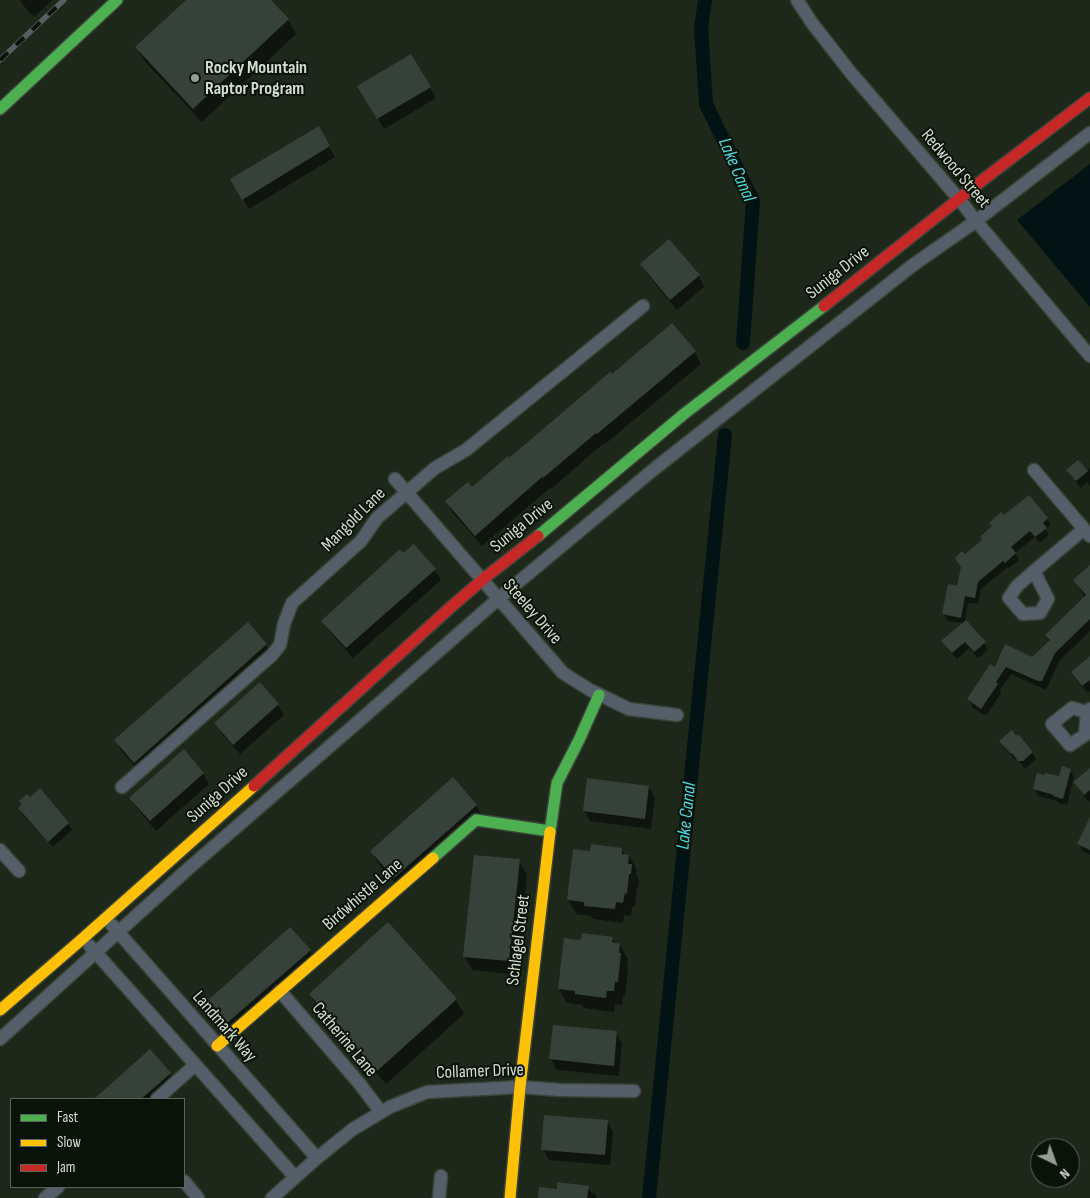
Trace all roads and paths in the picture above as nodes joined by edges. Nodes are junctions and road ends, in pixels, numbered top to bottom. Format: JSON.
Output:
{"nodes":[{"id":1,"x":118,"y":0,"type":"edge"},
{"id":2,"x":797,"y":0,"type":"edge"},
{"id":3,"x":1090,"y":98,"type":"edge"},
{"id":4,"x":0,"y":109,"type":"edge"},
{"id":5,"x":1090,"y":133,"type":"edge"},
{"id":6,"x":959,"y":199,"type":"junction"},
{"id":7,"x":976,"y":221,"type":"junction"},
{"id":8,"x":643,"y":306,"type":"dead end"},
{"id":9,"x":1090,"y":356,"type":"edge"},
{"id":10,"x":1034,"y":470,"type":"dead end"},
{"id":11,"x":395,"y":480,"type":"dead end"},
{"id":12,"x":406,"y":492,"type":"junction"},
{"id":13,"x":1087,"y":532,"type":"edge"},
{"id":14,"x":1034,"y":572,"type":"dead end"},
{"id":15,"x":482,"y":581,"type":"junction"},
{"id":16,"x":498,"y":599,"type":"junction"},
{"id":17,"x":599,"y":695,"type":"junction"},
{"id":18,"x":677,"y":715,"type":"dead end"},
{"id":19,"x":122,"y":787,"type":"dead end"},
{"id":20,"x":550,"y":830,"type":"junction"},
{"id":21,"x":0,"y":850,"type":"edge"},
{"id":22,"x":19,"y":870,"type":"dead end"},
{"id":23,"x":106,"y":918,"type":"junction"},
{"id":24,"x":118,"y":932,"type":"junction"},
{"id":25,"x":83,"y":938,"type":"junction"},
{"id":26,"x":96,"y":952,"type":"junction"},
{"id":27,"x":280,"y":991,"type":"junction"},
{"id":28,"x":0,"y":1010,"type":"edge"},
{"id":29,"x":0,"y":1039,"type":"edge"},
{"id":30,"x":217,"y":1046,"type":"junction"},
{"id":31,"x":194,"y":1065,"type":"junction"},
{"id":32,"x":520,"y":1087,"type":"junction"},
{"id":33,"x":634,"y":1091,"type":"dead end"},
{"id":34,"x":157,"y":1098,"type":"edge"},
{"id":35,"x":381,"y":1112,"type":"junction"},
{"id":36,"x":317,"y":1158,"type":"junction"},
{"id":37,"x":441,"y":1176,"type":"dead end"},
{"id":38,"x":295,"y":1177,"type":"junction"},
{"id":39,"x":185,"y":1183,"type":"edge"},
{"id":40,"x":57,"y":1188,"type":"edge"},
{"id":41,"x":45,"y":1198,"type":"edge"},
{"id":42,"x":198,"y":1198,"type":"edge"},
{"id":43,"x":272,"y":1198,"type":"edge"},
{"id":44,"x":439,"y":1198,"type":"edge"},
{"id":45,"x":510,"y":1198,"type":"edge"}],
"edges":[{"from":1,"to":4,"type":"street"},
{"from":2,"to":6,"type":"street","name":"Redwood Street"},
{"from":3,"to":6,"type":"street","name":"Suniga Drive"},
{"from":5,"to":7,"type":"street","name":"Suniga Drive"},
{"from":6,"to":7,"type":"street","name":"Redwood Street"},
{"from":6,"to":15,"type":"street","name":"Suniga Drive"},
{"from":7,"to":9,"type":"street","name":"Redwood Street"},
{"from":7,"to":16,"type":"street","name":"Suniga Drive"},
{"from":8,"to":12,"type":"street","name":"Mangold Lane"},
{"from":10,"to":13,"type":"street"},
{"from":11,"to":12,"type":"street","name":"Steeley Drive"},
{"from":12,"to":15,"type":"street","name":"Steeley Drive"},
{"from":12,"to":19,"type":"street","name":"Mangold Lane"},
{"from":13,"to":14,"type":"street"},
{"from":15,"to":16,"type":"street","name":"Steeley Drive"},
{"from":15,"to":23,"type":"street","name":"Suniga Drive"},
{"from":16,"to":17,"type":"street","name":"Steeley Drive"},
{"from":16,"to":24,"type":"street","name":"Suniga Drive"},
{"from":17,"to":18,"type":"street","name":"Steeley Drive"},
{"from":17,"to":20,"type":"street","name":"Schlagel Street"},
{"from":20,"to":27,"type":"street","name":"Birdwhistle Lane"},
{"from":20,"to":32,"type":"street","name":"Schlagel Street"},
{"from":21,"to":22,"type":"street"},
{"from":23,"to":24,"type":"street","name":"Landmark Way"},
{"from":23,"to":25,"type":"street","name":"Suniga Drive"},
{"from":24,"to":26,"type":"street","name":"Suniga Drive"},
{"from":24,"to":30,"type":"street","name":"Landmark Way"},
{"from":25,"to":26,"type":"street"},
{"from":25,"to":28,"type":"street","name":"Suniga Drive"},
{"from":26,"to":29,"type":"street","name":"Suniga Drive"},
{"from":26,"to":31,"type":"street"},
{"from":27,"to":30,"type":"street","name":"Birdwhistle Lane"},
{"from":27,"to":35,"type":"street","name":"Catherine Lane"},
{"from":30,"to":36,"type":"street","name":"Landmark Way"},
{"from":31,"to":34,"type":"street"},
{"from":31,"to":38,"type":"street"},
{"from":32,"to":33,"type":"street","name":"Collamer Drive"},
{"from":32,"to":35,"type":"street","name":"Collamer Drive"},
{"from":32,"to":45,"type":"street","name":"Schlagel Street"},
{"from":35,"to":36,"type":"street","name":"Collamer Drive"},
{"from":36,"to":38,"type":"street","name":"Collamer Drive"},
{"from":37,"to":44,"type":"street"},
{"from":38,"to":43,"type":"street","name":"Collamer Drive"},
{"from":39,"to":42,"type":"street"},
{"from":40,"to":41,"type":"street"}]}
